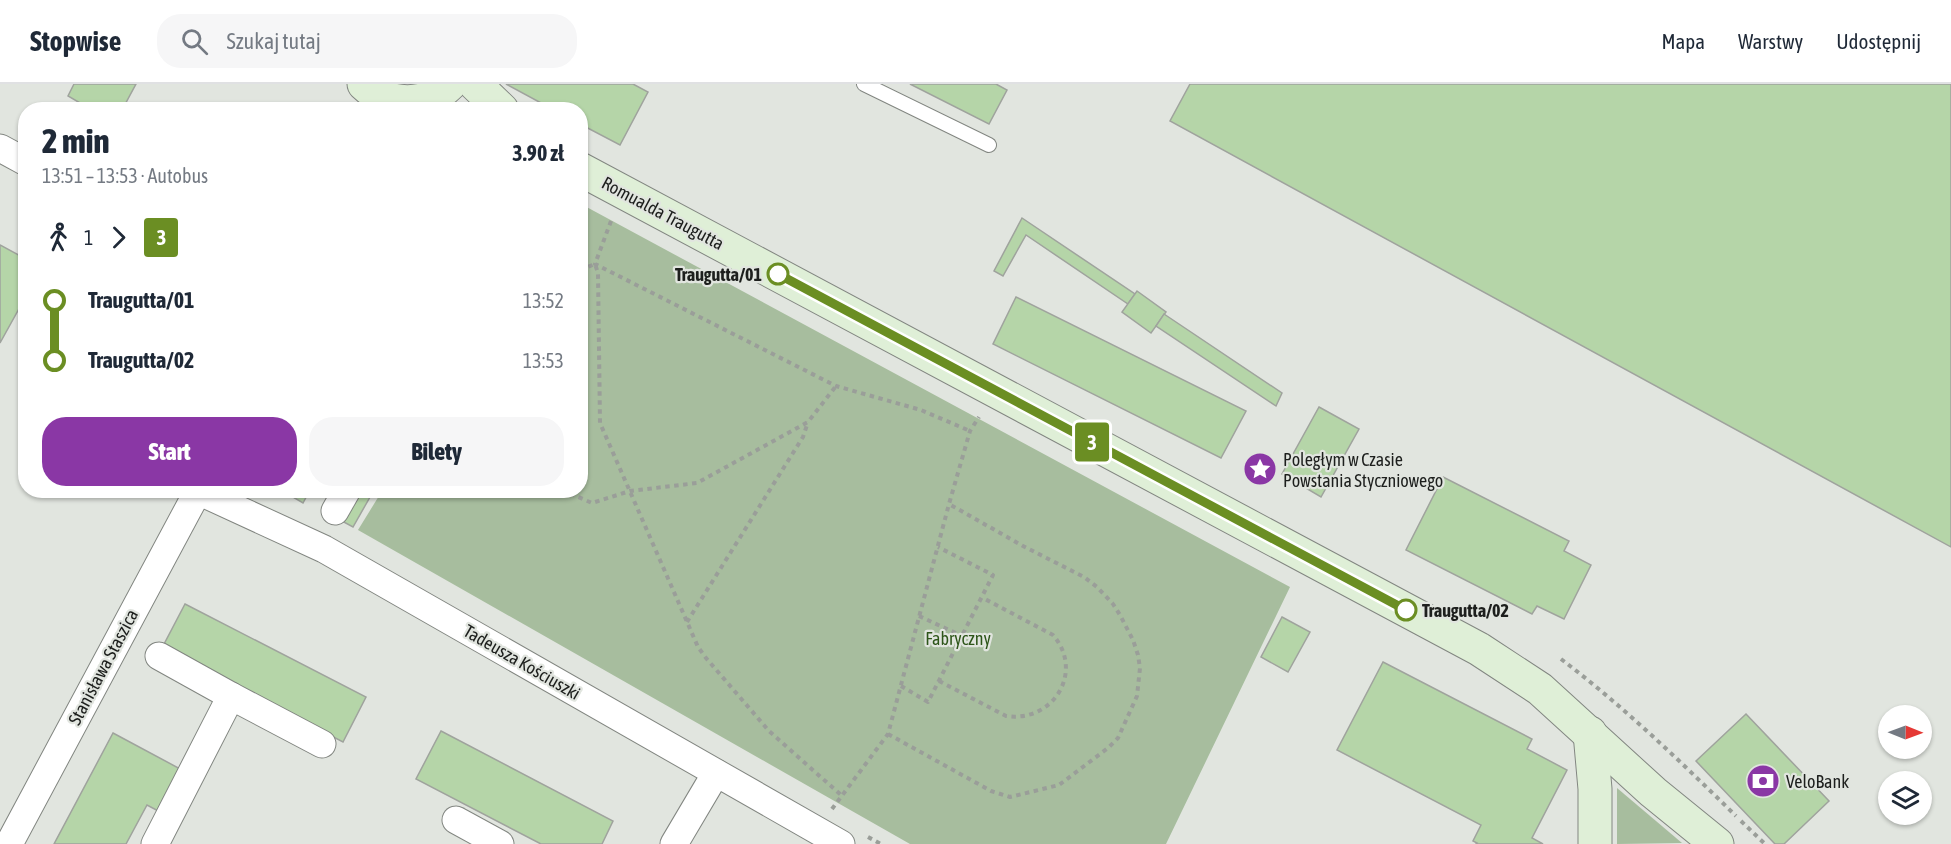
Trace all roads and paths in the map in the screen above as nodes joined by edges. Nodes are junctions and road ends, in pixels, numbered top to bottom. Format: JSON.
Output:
{"nodes":[{"id":1,"x":476,"y":84,"type":"edge"},
{"id":2,"x":864,"y":84,"type":"edge"},
{"id":3,"x":448,"y":96,"type":"edge"},
{"id":4,"x":379,"y":99,"type":"edge"},
{"id":5,"x":494,"y":102,"type":"edge"},
{"id":6,"x":990,"y":146,"type":"dead end"},
{"id":7,"x":0,"y":148,"type":"edge"},
{"id":8,"x":18,"y":158,"type":"edge"},
{"id":9,"x":588,"y":173,"type":"edge"},
{"id":10,"x":626,"y":193,"type":"junction"},
{"id":11,"x":595,"y":264,"type":"junction"},
{"id":12,"x":588,"y":267,"type":"edge"},
{"id":13,"x":836,"y":386,"type":"junction"},
{"id":14,"x":994,"y":390,"type":"junction"},
{"id":15,"x":808,"y":422,"type":"junction"},
{"id":16,"x":970,"y":430,"type":"junction"},
{"id":17,"x":630,"y":491,"type":"junction"},
{"id":18,"x":194,"y":498,"type":"edge"},
{"id":19,"x":215,"y":498,"type":"edge"},
{"id":20,"x":580,"y":498,"type":"edge"},
{"id":21,"x":949,"y":504,"type":"junction"},
{"id":22,"x":938,"y":547,"type":"junction"},
{"id":23,"x":982,"y":598,"type":"junction"},
{"id":24,"x":919,"y":616,"type":"junction"},
{"id":25,"x":687,"y":622,"type":"junction"},
{"id":26,"x":962,"y":636,"type":"junction"},
{"id":27,"x":159,"y":656,"type":"dead end"},
{"id":28,"x":1560,"y":659,"type":"dead end"},
{"id":29,"x":939,"y":681,"type":"junction"},
{"id":30,"x":901,"y":686,"type":"junction"},
{"id":31,"x":231,"y":696,"type":"junction"},
{"id":32,"x":1590,"y":733,"type":"junction"},
{"id":33,"x":888,"y":734,"type":"junction"},
{"id":34,"x":322,"y":744,"type":"dead end"},
{"id":35,"x":716,"y":773,"type":"junction"},
{"id":36,"x":842,"y":795,"type":"junction"},
{"id":37,"x":828,"y":814,"type":"dead end"},
{"id":38,"x":456,"y":820,"type":"dead end"},
{"id":39,"x":9,"y":844,"type":"edge"},
{"id":40,"x":155,"y":844,"type":"edge"},
{"id":41,"x":500,"y":844,"type":"edge"},
{"id":42,"x":674,"y":844,"type":"edge"},
{"id":43,"x":841,"y":844,"type":"edge"},
{"id":44,"x":1595,"y":844,"type":"edge"},
{"id":45,"x":1717,"y":844,"type":"edge"},
{"id":46,"x":1765,"y":844,"type":"edge"}],
"edges":[{"from":1,"to":5,"type":"main road"},
{"from":2,"to":6,"type":"lane"},
{"from":3,"to":4,"type":"main road"},
{"from":7,"to":8,"type":"street"},
{"from":9,"to":10,"type":"main road","name":"Romualda Traugutta"},
{"from":10,"to":11,"type":"path"},
{"from":10,"to":14,"type":"main road","name":"Romualda Traugutta"},
{"from":11,"to":12,"type":"path"},
{"from":11,"to":13,"type":"path"},
{"from":11,"to":17,"type":"path"},
{"from":13,"to":15,"type":"path"},
{"from":13,"to":16,"type":"path"},
{"from":14,"to":16,"type":"path"},
{"from":14,"to":32,"type":"main road","name":"Romualda Traugutta"},
{"from":15,"to":17,"type":"path"},
{"from":15,"to":25,"type":"path"},
{"from":16,"to":21,"type":"path"},
{"from":17,"to":20,"type":"path"},
{"from":17,"to":25,"type":"path"},
{"from":18,"to":39,"type":"street","name":"Stanisława Staszica"},
{"from":19,"to":35,"type":"street","name":"Tadeusza Kościuszki"},
{"from":21,"to":22,"type":"path"},
{"from":21,"to":33,"type":"path"},
{"from":22,"to":23,"type":"path"},
{"from":22,"to":24,"type":"path"},
{"from":23,"to":26,"type":"path"},
{"from":23,"to":29,"type":"path"},
{"from":24,"to":26,"type":"path"},
{"from":24,"to":30,"type":"path"},
{"from":25,"to":36,"type":"path"},
{"from":26,"to":29,"type":"path"},
{"from":27,"to":31,"type":"street"},
{"from":28,"to":46,"type":"path"},
{"from":29,"to":30,"type":"path"},
{"from":30,"to":33,"type":"path"},
{"from":31,"to":34,"type":"street"},
{"from":31,"to":40,"type":"street"},
{"from":32,"to":44,"type":"main road"},
{"from":32,"to":45,"type":"main road","name":"Romualda Traugutta"},
{"from":33,"to":36,"type":"path"},
{"from":35,"to":42,"type":"street"},
{"from":35,"to":43,"type":"street","name":"Tadeusza Kościuszki"},
{"from":36,"to":37,"type":"path"},
{"from":38,"to":41,"type":"street"}]}
